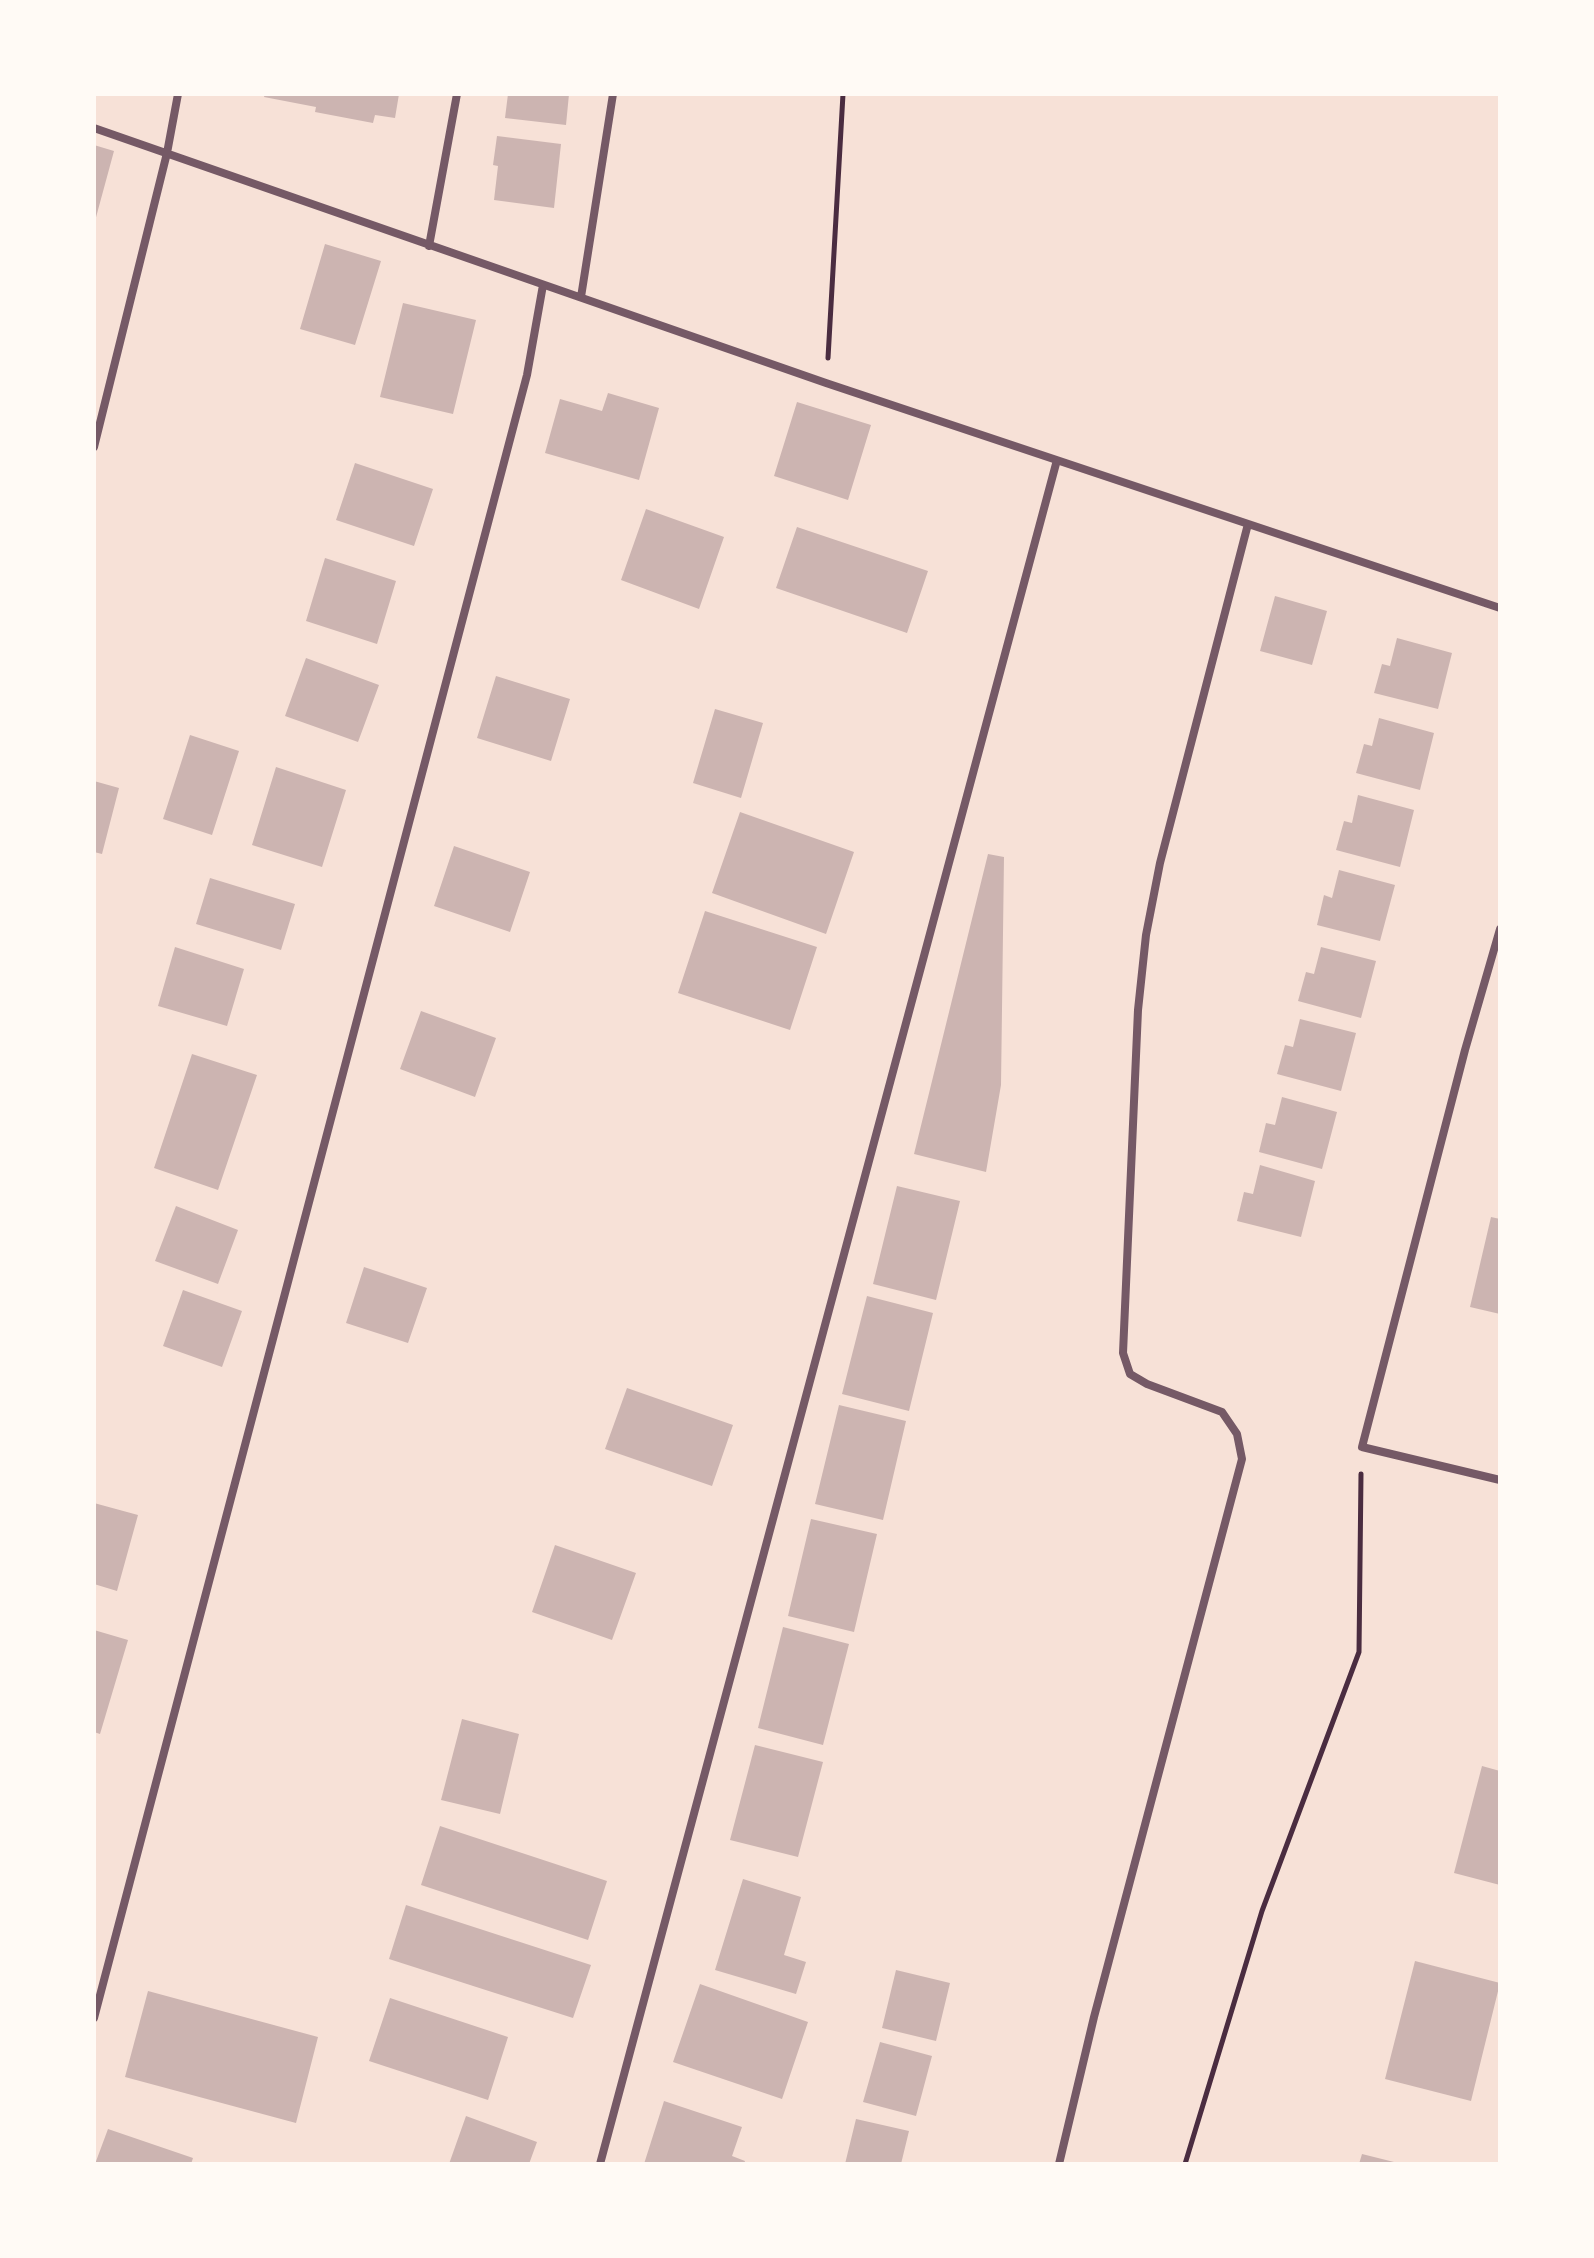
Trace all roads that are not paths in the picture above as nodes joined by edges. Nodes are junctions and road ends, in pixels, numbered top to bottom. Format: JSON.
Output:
{"nodes":[{"id":1,"x":178,"y":94,"type":"edge"},
{"id":2,"x":457,"y":94,"type":"edge"},
{"id":3,"x":613,"y":94,"type":"edge"},
{"id":4,"x":94,"y":128,"type":"edge"},
{"id":5,"x":167,"y":153,"type":"junction"},
{"id":6,"x":429,"y":246,"type":"junction"},
{"id":7,"x":543,"y":285,"type":"junction"},
{"id":8,"x":581,"y":297,"type":"junction"},
{"id":9,"x":94,"y":447,"type":"edge"},
{"id":10,"x":1057,"y":460,"type":"junction"},
{"id":11,"x":1248,"y":524,"type":"junction"},
{"id":12,"x":1500,"y":608,"type":"edge"},
{"id":13,"x":1500,"y":929,"type":"edge"},
{"id":14,"x":1500,"y":1480,"type":"edge"},
{"id":15,"x":94,"y":2018,"type":"edge"},
{"id":16,"x":600,"y":2164,"type":"edge"},
{"id":17,"x":1059,"y":2164,"type":"edge"}],
"edges":[{"from":1,"to":5,"type":"street"},
{"from":2,"to":6,"type":"street"},
{"from":3,"to":8,"type":"street"},
{"from":4,"to":5,"type":"street"},
{"from":5,"to":6,"type":"street"},
{"from":5,"to":9,"type":"street"},
{"from":6,"to":7,"type":"street"},
{"from":7,"to":8,"type":"street"},
{"from":7,"to":15,"type":"street"},
{"from":8,"to":10,"type":"street"},
{"from":10,"to":11,"type":"street"},
{"from":10,"to":16,"type":"street"},
{"from":11,"to":12,"type":"street"},
{"from":11,"to":17,"type":"street"},
{"from":13,"to":14,"type":"street"}]}
